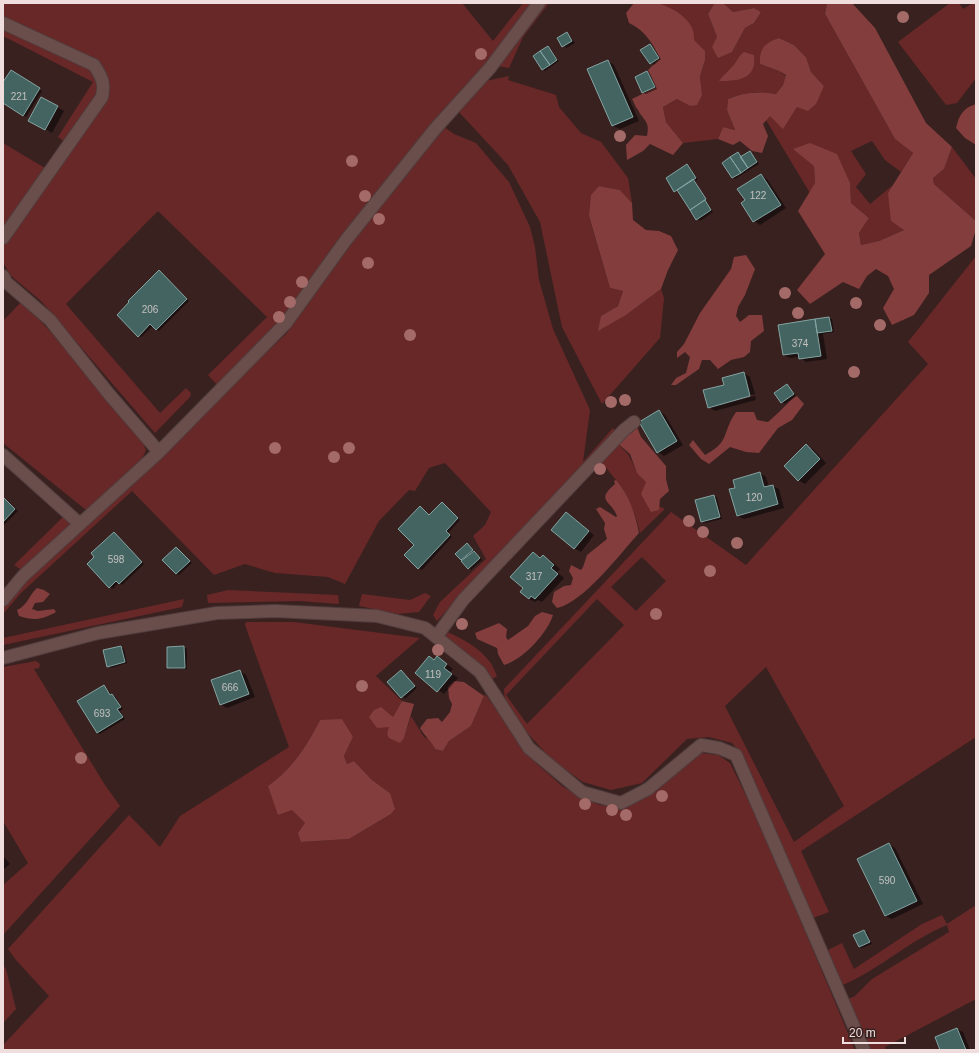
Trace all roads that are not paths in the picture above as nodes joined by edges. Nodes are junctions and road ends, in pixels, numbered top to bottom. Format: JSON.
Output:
{"nodes":[{"id":1,"x":539,"y":3,"type":"edge"},
{"id":2,"x":3,"y":23,"type":"edge"},
{"id":3,"x":3,"y":238,"type":"edge"},
{"id":4,"x":3,"y":276,"type":"edge"},
{"id":5,"x":634,"y":422,"type":"dead end"},
{"id":6,"x":159,"y":452,"type":"junction"},
{"id":7,"x":3,"y":455,"type":"edge"},
{"id":8,"x":80,"y":524,"type":"junction"},
{"id":9,"x":3,"y":600,"type":"edge"},
{"id":10,"x":436,"y":637,"type":"junction"},
{"id":11,"x":3,"y":658,"type":"edge"},
{"id":12,"x":864,"y":1050,"type":"edge"}],
"edges":[{"from":1,"to":6,"type":"street"},
{"from":2,"to":3,"type":"street"},
{"from":4,"to":6,"type":"street"},
{"from":5,"to":10,"type":"street"},
{"from":6,"to":8,"type":"street"},
{"from":7,"to":8,"type":"street"},
{"from":8,"to":9,"type":"street"},
{"from":10,"to":11,"type":"street"},
{"from":10,"to":12,"type":"street"}]}
